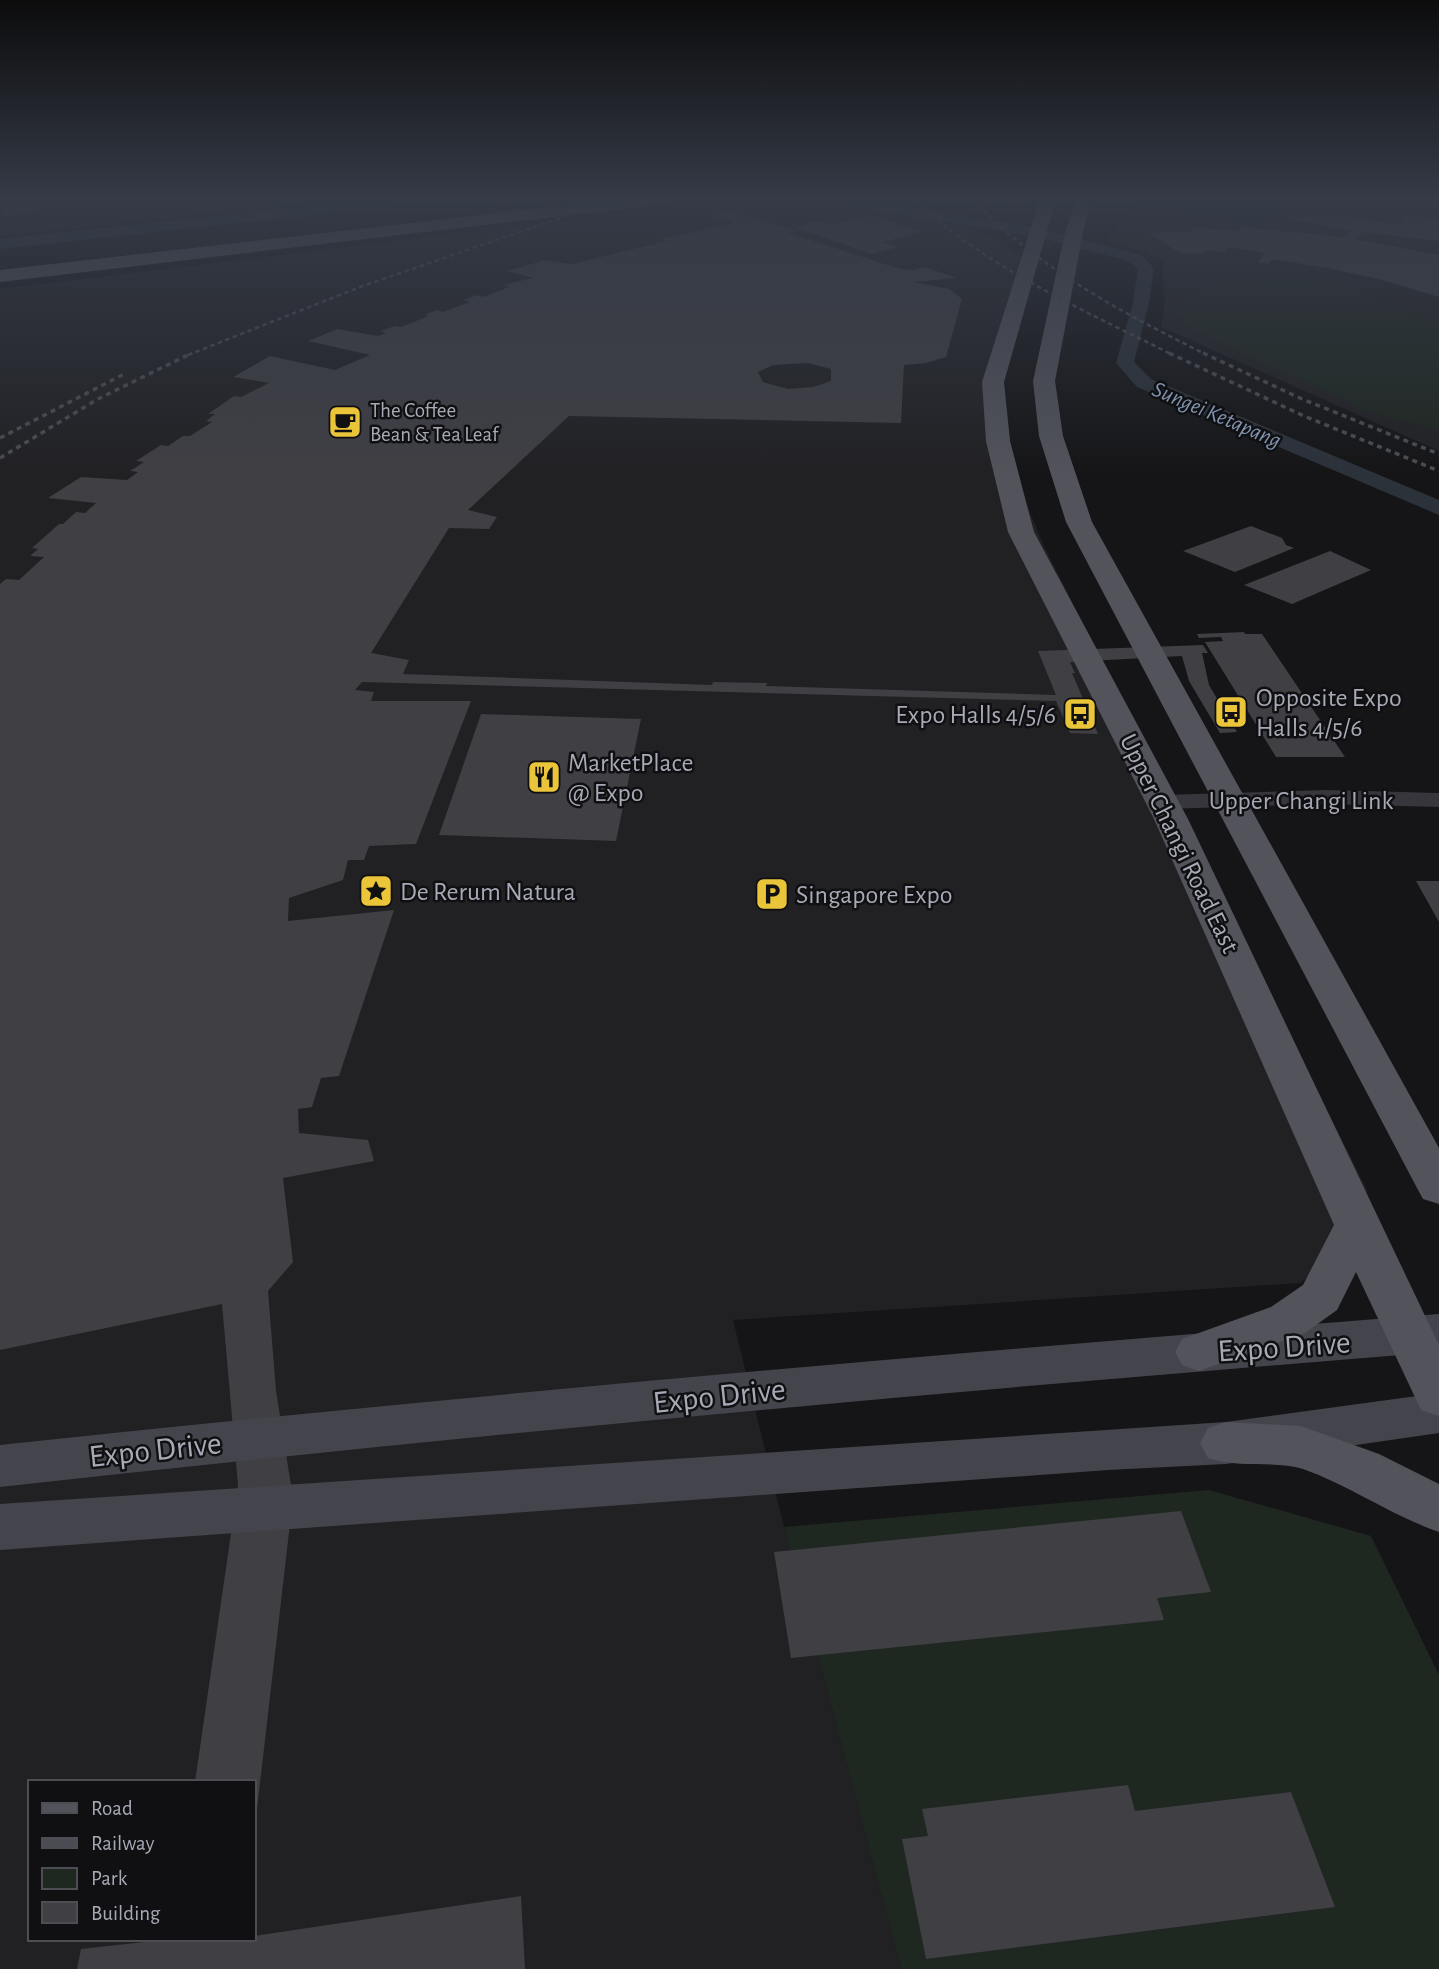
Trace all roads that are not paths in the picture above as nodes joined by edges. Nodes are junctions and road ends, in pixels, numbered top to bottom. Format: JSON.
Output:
{"nodes":[{"id":1,"x":1022,"y":291,"type":"edge"},
{"id":2,"x":1062,"y":291,"type":"edge"},
{"id":3,"x":1439,"y":800,"type":"edge"},
{"id":4,"x":1234,"y":807,"type":"junction"},
{"id":5,"x":1167,"y":811,"type":"junction"},
{"id":6,"x":1439,"y":817,"type":"edge"},
{"id":7,"x":1439,"y":1188,"type":"edge"},
{"id":8,"x":1357,"y":1225,"type":"junction"},
{"id":9,"x":1424,"y":1335,"type":"edge"},
{"id":10,"x":1199,"y":1352,"type":"junction"},
{"id":11,"x":1439,"y":1396,"type":"edge"},
{"id":12,"x":1439,"y":1413,"type":"edge"},
{"id":13,"x":1226,"y":1443,"type":"junction"},
{"id":14,"x":0,"y":1466,"type":"edge"},
{"id":15,"x":1439,"y":1510,"type":"edge"},
{"id":16,"x":0,"y":1527,"type":"edge"}],
"edges":[{"from":1,"to":5,"type":"main road","name":"Upper Changi Road East"},
{"from":2,"to":4,"type":"main road"},
{"from":3,"to":4,"type":"street","name":"Upper Changi Link"},
{"from":4,"to":5,"type":"street","name":"Upper Changi Link"},
{"from":4,"to":6,"type":"street","name":"Upper Changi Link"},
{"from":4,"to":7,"type":"main road"},
{"from":5,"to":8,"type":"main road","name":"Upper Changi Road East"},
{"from":8,"to":9,"type":"main road","name":"Upper Changi Road East"},
{"from":8,"to":10,"type":"main road"},
{"from":9,"to":10,"type":"street","name":"Expo Drive"},
{"from":9,"to":11,"type":"main road","name":"Upper Changi Road East"},
{"from":10,"to":14,"type":"street","name":"Expo Drive"},
{"from":12,"to":13,"type":"street"},
{"from":13,"to":15,"type":"main road"},
{"from":13,"to":16,"type":"street"}]}
